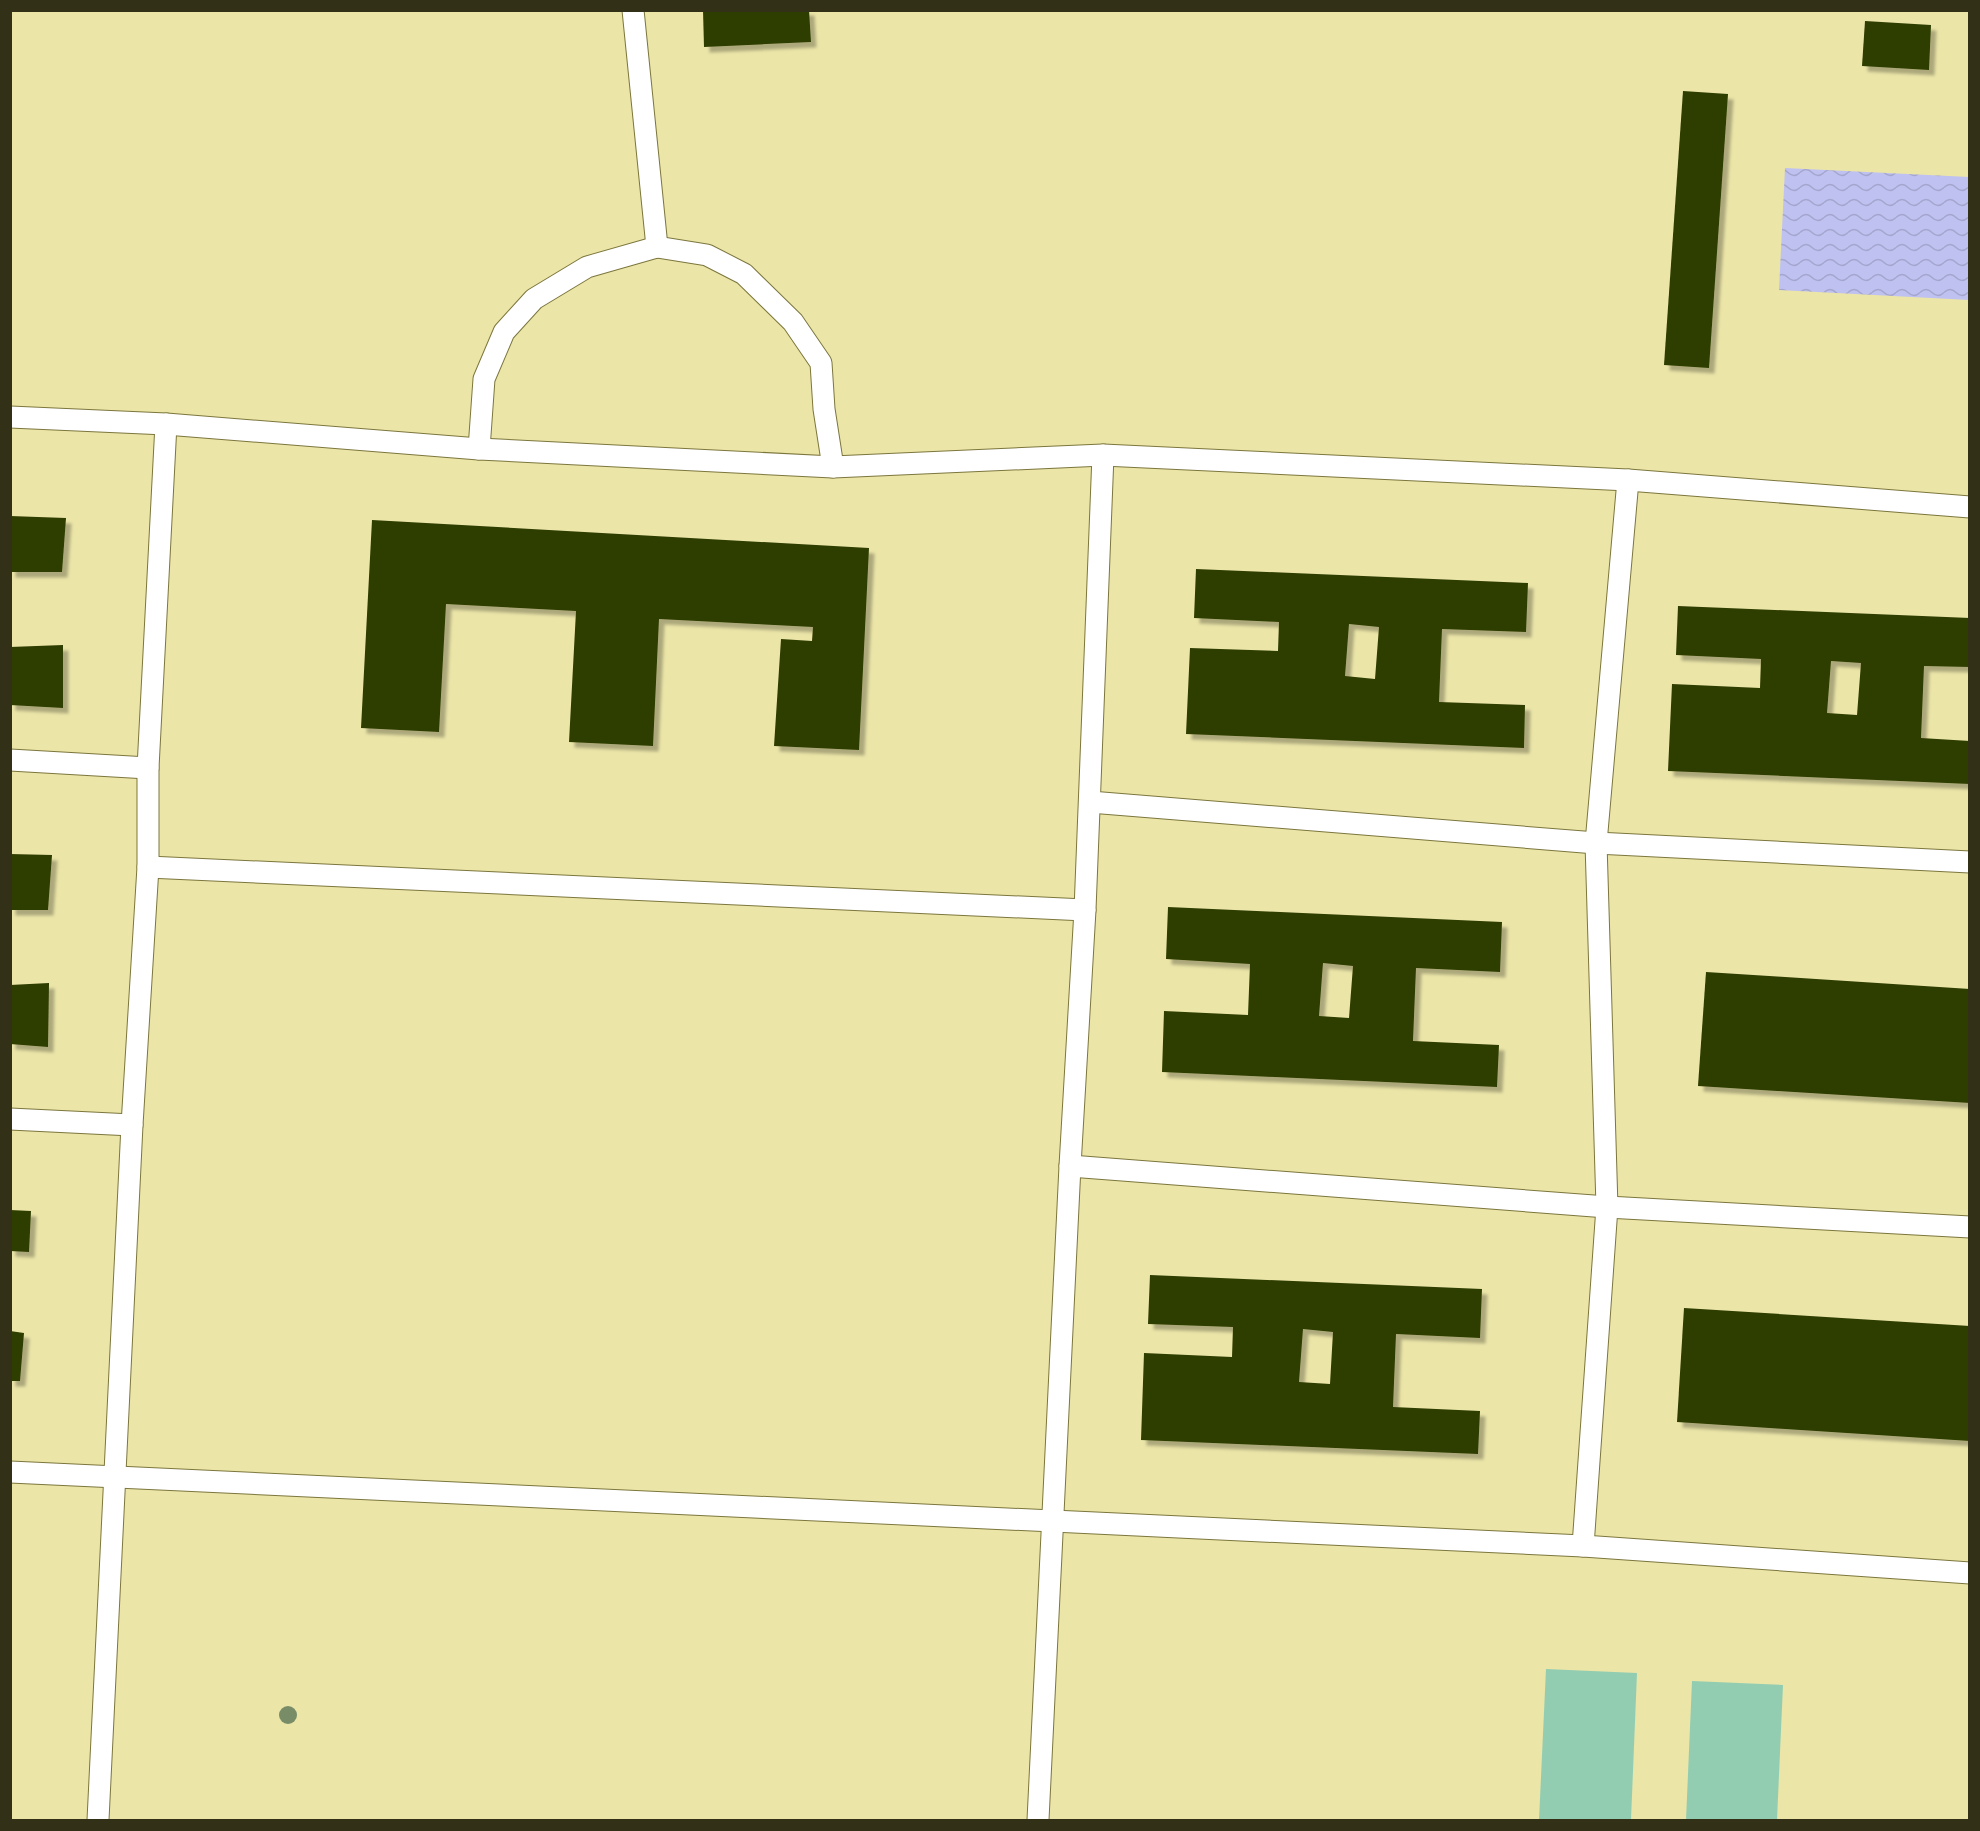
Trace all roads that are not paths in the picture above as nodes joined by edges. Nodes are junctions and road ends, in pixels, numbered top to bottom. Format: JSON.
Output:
{"nodes":[{"id":1,"x":633,"y":10,"type":"edge"},
{"id":2,"x":657,"y":247,"type":"junction"},
{"id":3,"x":10,"y":417,"type":"edge"},
{"id":4,"x":166,"y":424,"type":"junction"},
{"id":5,"x":479,"y":449,"type":"junction"},
{"id":6,"x":1103,"y":455,"type":"junction"},
{"id":7,"x":833,"y":467,"type":"junction"},
{"id":8,"x":1628,"y":480,"type":"junction"},
{"id":9,"x":1970,"y":507,"type":"edge"},
{"id":10,"x":10,"y":760,"type":"edge"},
{"id":11,"x":148,"y":768,"type":"junction"},
{"id":12,"x":1090,"y":802,"type":"junction"},
{"id":13,"x":1596,"y":843,"type":"junction"},
{"id":14,"x":1970,"y":862,"type":"edge"},
{"id":15,"x":148,"y":867,"type":"junction"},
{"id":16,"x":1086,"y":910,"type":"junction"},
{"id":17,"x":10,"y":1119,"type":"edge"},
{"id":18,"x":132,"y":1125,"type":"junction"},
{"id":19,"x":1070,"y":1166,"type":"junction"},
{"id":20,"x":1606,"y":1207,"type":"junction"},
{"id":21,"x":1970,"y":1227,"type":"edge"},
{"id":22,"x":10,"y":1472,"type":"edge"},
{"id":23,"x":115,"y":1477,"type":"junction"},
{"id":24,"x":1052,"y":1520,"type":"junction"},
{"id":25,"x":1582,"y":1546,"type":"junction"},
{"id":26,"x":1970,"y":1573,"type":"edge"},
{"id":27,"x":98,"y":1821,"type":"edge"},
{"id":28,"x":1038,"y":1821,"type":"edge"}],
"edges":[{"from":1,"to":2,"type":"lane"},
{"from":2,"to":5,"type":"lane"},
{"from":2,"to":7,"type":"lane"},
{"from":3,"to":4,"type":"lane"},
{"from":4,"to":5,"type":"lane"},
{"from":4,"to":11,"type":"lane"},
{"from":5,"to":7,"type":"lane"},
{"from":6,"to":7,"type":"lane"},
{"from":6,"to":8,"type":"lane"},
{"from":6,"to":12,"type":"lane"},
{"from":8,"to":9,"type":"lane"},
{"from":8,"to":13,"type":"lane"},
{"from":10,"to":11,"type":"lane"},
{"from":11,"to":15,"type":"lane"},
{"from":12,"to":13,"type":"lane"},
{"from":12,"to":16,"type":"lane"},
{"from":13,"to":14,"type":"lane"},
{"from":13,"to":20,"type":"lane"},
{"from":15,"to":16,"type":"lane"},
{"from":15,"to":18,"type":"lane"},
{"from":16,"to":19,"type":"lane"},
{"from":17,"to":18,"type":"lane"},
{"from":18,"to":23,"type":"lane"},
{"from":19,"to":20,"type":"lane"},
{"from":19,"to":24,"type":"lane"},
{"from":20,"to":21,"type":"lane"},
{"from":20,"to":25,"type":"lane"},
{"from":22,"to":23,"type":"lane"},
{"from":23,"to":24,"type":"lane"},
{"from":23,"to":27,"type":"lane"},
{"from":24,"to":25,"type":"lane"},
{"from":24,"to":28,"type":"lane"},
{"from":25,"to":26,"type":"lane"}]}
